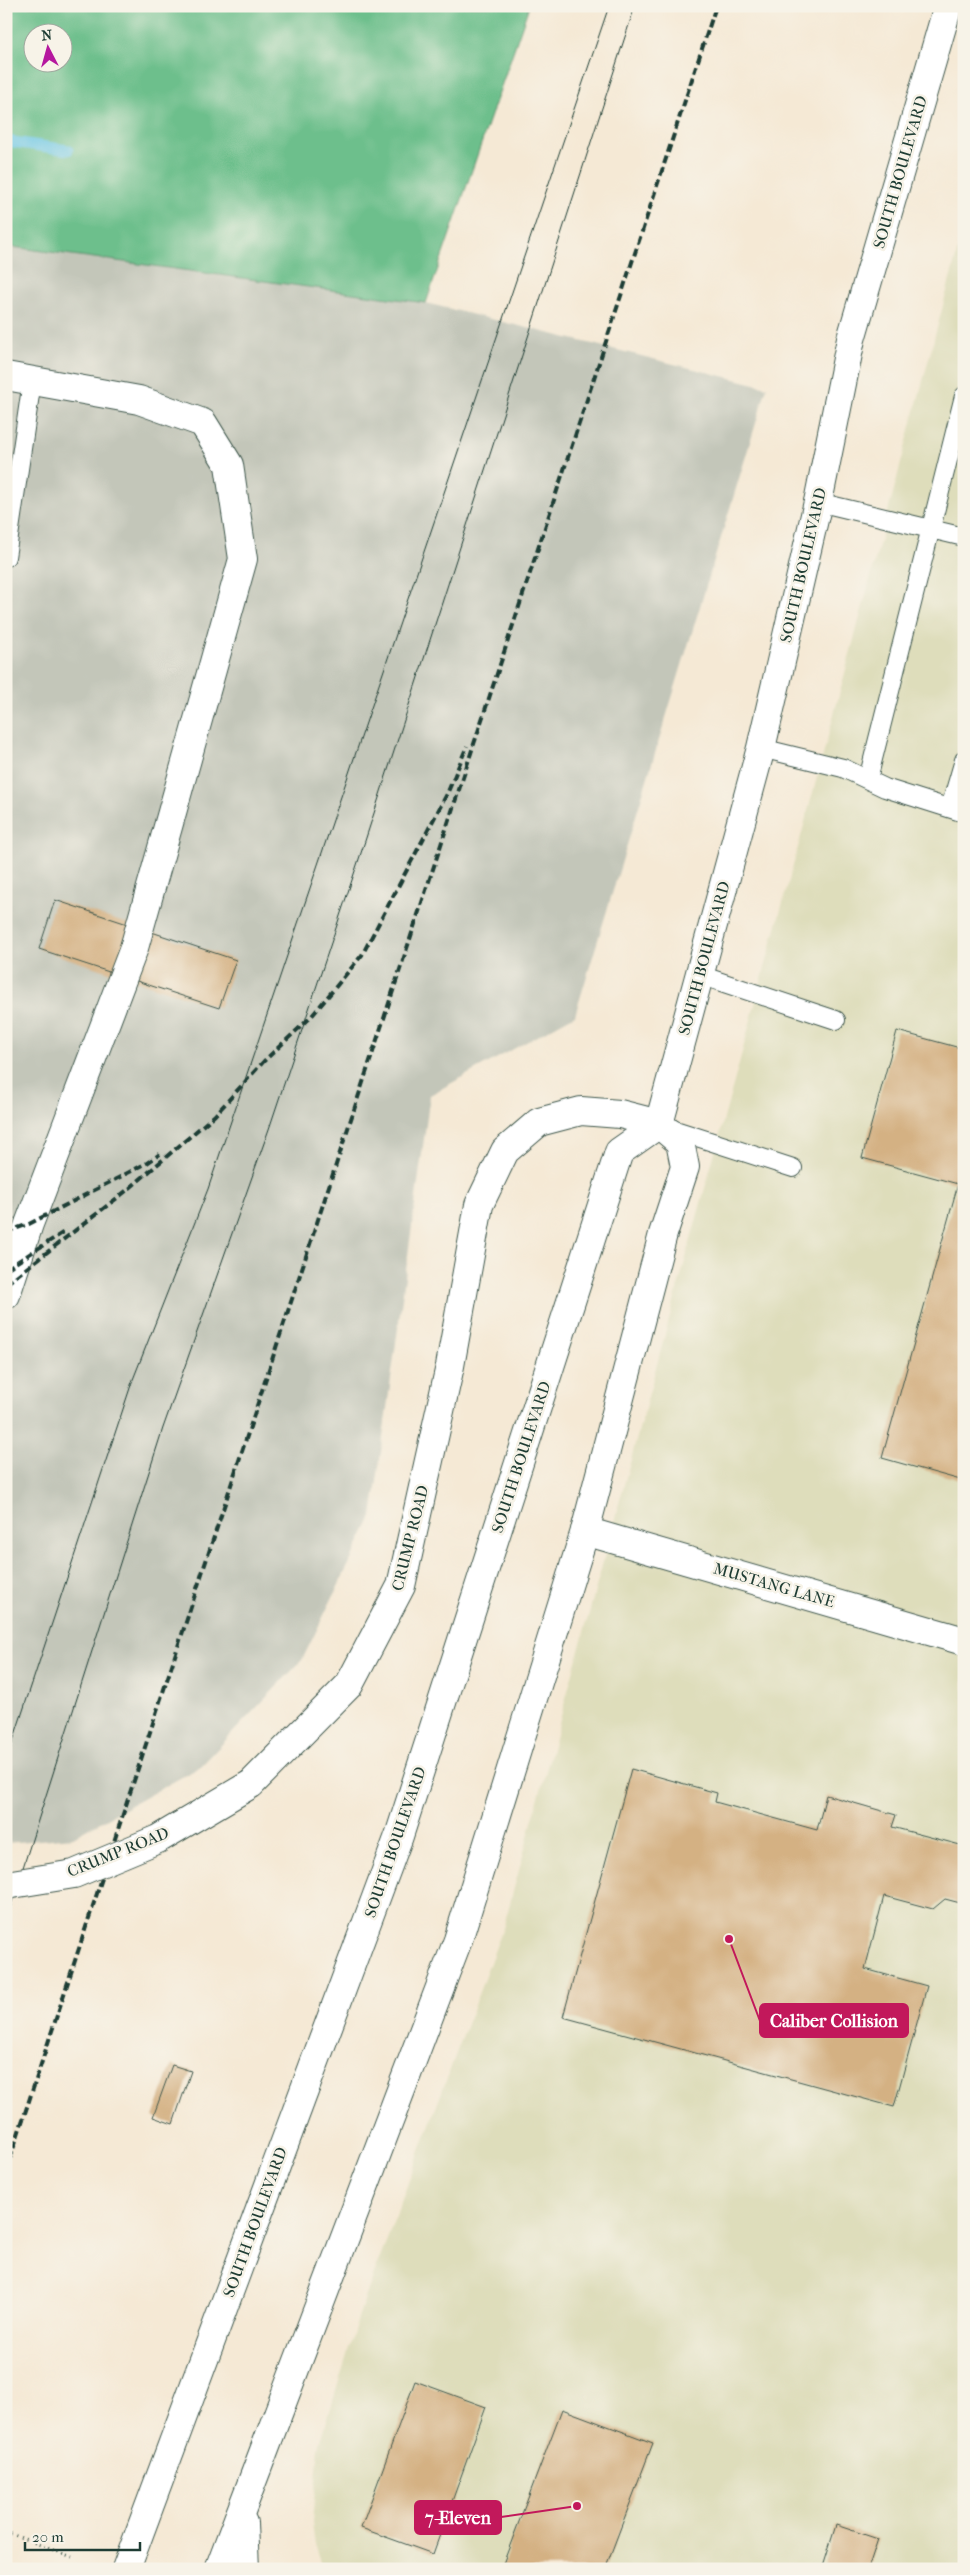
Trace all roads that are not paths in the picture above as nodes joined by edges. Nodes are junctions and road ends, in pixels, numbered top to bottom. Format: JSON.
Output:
{"nodes":[{"id":1,"x":948,"y":6,"type":"edge"},
{"id":2,"x":19,"y":378,"type":"edge"},
{"id":3,"x":964,"y":396,"type":"edge"},
{"id":4,"x":818,"y":502,"type":"junction"},
{"id":5,"x":930,"y":530,"type":"junction"},
{"id":6,"x":964,"y":537,"type":"edge"},
{"id":7,"x":6,"y":558,"type":"edge"},
{"id":8,"x":761,"y":748,"type":"junction"},
{"id":9,"x":964,"y":760,"type":"edge"},
{"id":10,"x":868,"y":779,"type":"junction"},
{"id":11,"x":957,"y":811,"type":"edge"},
{"id":12,"x":700,"y":975,"type":"junction"},
{"id":13,"x":836,"y":1020,"type":"dead end"},
{"id":14,"x":659,"y":1124,"type":"junction"},
{"id":15,"x":793,"y":1168,"type":"dead end"},
{"id":16,"x":6,"y":1295,"type":"edge"},
{"id":17,"x":585,"y":1531,"type":"junction"},
{"id":18,"x":964,"y":1641,"type":"edge"},
{"id":19,"x":6,"y":1885,"type":"edge"},
{"id":20,"x":243,"y":2509,"type":"junction"},
{"id":21,"x":126,"y":2569,"type":"edge"},
{"id":22,"x":219,"y":2569,"type":"edge"},
{"id":23,"x":245,"y":2569,"type":"edge"}],
"edges":[{"from":1,"to":4,"type":"main road","name":"SOUTH BOULEVARD"},
{"from":2,"to":7,"type":"lane"},
{"from":2,"to":16,"type":"main road"},
{"from":3,"to":5,"type":"lane"},
{"from":4,"to":5,"type":"lane"},
{"from":4,"to":8,"type":"main road","name":"SOUTH BOULEVARD"},
{"from":5,"to":6,"type":"lane"},
{"from":5,"to":10,"type":"lane"},
{"from":8,"to":10,"type":"lane"},
{"from":8,"to":12,"type":"main road","name":"SOUTH BOULEVARD"},
{"from":9,"to":11,"type":"lane"},
{"from":10,"to":11,"type":"lane"},
{"from":12,"to":13,"type":"lane"},
{"from":12,"to":14,"type":"main road","name":"SOUTH BOULEVARD"},
{"from":14,"to":15,"type":"lane"},
{"from":14,"to":17,"type":"main road"},
{"from":14,"to":19,"type":"main road","name":"CRUMP ROAD","bridge":true},
{"from":14,"to":21,"type":"main road","name":"SOUTH BOULEVARD"},
{"from":17,"to":18,"type":"main road","name":"MUSTANG LANE"},
{"from":17,"to":20,"type":"main road"},
{"from":20,"to":22,"type":"main road"},
{"from":20,"to":23,"type":"main road"}]}
